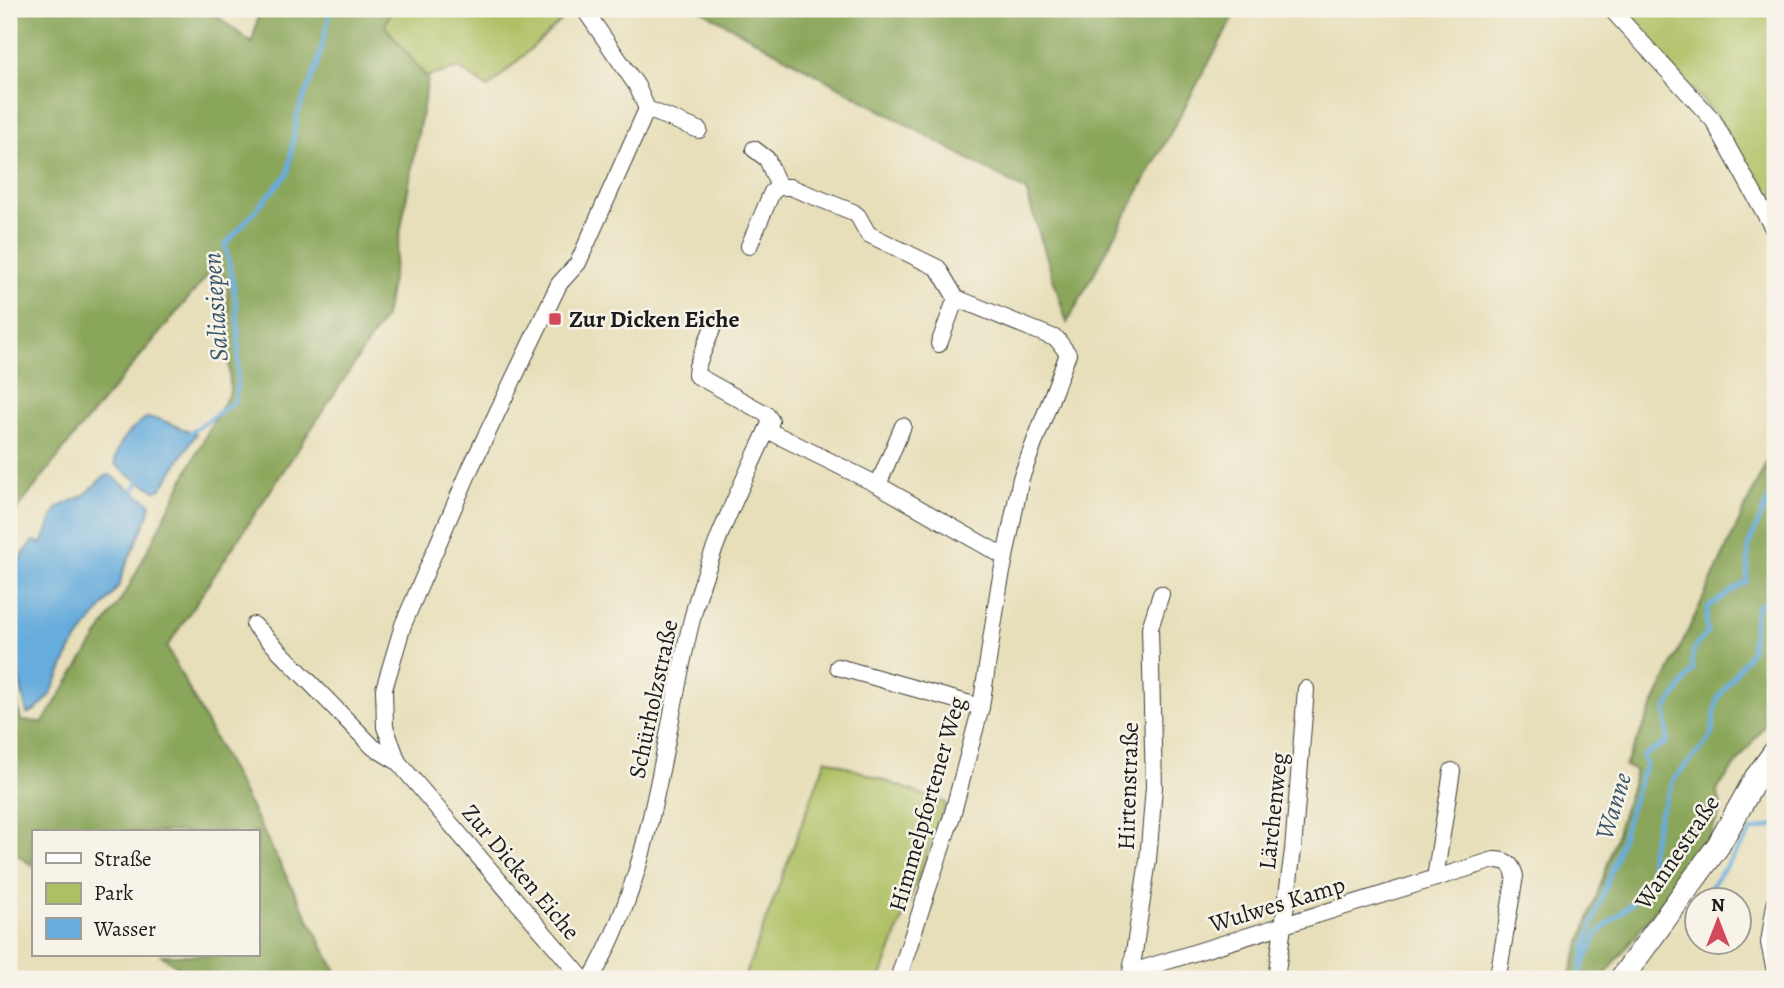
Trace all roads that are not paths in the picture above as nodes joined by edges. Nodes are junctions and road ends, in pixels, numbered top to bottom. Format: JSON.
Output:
{"nodes":[{"id":1,"x":584,"y":9,"type":"edge"},
{"id":2,"x":1611,"y":9,"type":"edge"},
{"id":3,"x":647,"y":110,"type":"junction"},
{"id":4,"x":699,"y":130,"type":"dead end"},
{"id":5,"x":754,"y":149,"type":"dead end"},
{"id":6,"x":779,"y":187,"type":"junction"},
{"id":7,"x":1775,"y":232,"type":"edge"},
{"id":8,"x":749,"y":246,"type":"dead end"},
{"id":9,"x":956,"y":298,"type":"junction"},
{"id":10,"x":715,"y":323,"type":"dead end"},
{"id":11,"x":939,"y":344,"type":"dead end"},
{"id":12,"x":903,"y":426,"type":"dead end"},
{"id":13,"x":767,"y":430,"type":"junction"},
{"id":14,"x":878,"y":485,"type":"junction"},
{"id":15,"x":1005,"y":557,"type":"junction"},
{"id":16,"x":1161,"y":594,"type":"dead end"},
{"id":17,"x":254,"y":625,"type":"dead end"},
{"id":18,"x":838,"y":667,"type":"dead end"},
{"id":19,"x":1306,"y":689,"type":"dead end"},
{"id":20,"x":981,"y":707,"type":"junction"},
{"id":21,"x":1773,"y":760,"type":"edge"},
{"id":22,"x":398,"y":762,"type":"junction"},
{"id":23,"x":1452,"y":771,"type":"dead end"},
{"id":24,"x":1435,"y":878,"type":"junction"},
{"id":25,"x":1775,"y":904,"type":"edge"},
{"id":26,"x":1282,"y":926,"type":"junction"},
{"id":27,"x":1774,"y":964,"type":"edge"},
{"id":28,"x":1499,"y":970,"type":"dead end"},
{"id":29,"x":1131,"y":976,"type":"edge"},
{"id":30,"x":583,"y":979,"type":"edge"},
{"id":31,"x":591,"y":979,"type":"edge"},
{"id":32,"x":898,"y":979,"type":"edge"},
{"id":33,"x":1276,"y":979,"type":"edge"},
{"id":34,"x":1621,"y":979,"type":"edge"}],
"edges":[{"from":1,"to":3,"type":"street"},
{"from":2,"to":7,"type":"street"},
{"from":3,"to":4,"type":"street"},
{"from":3,"to":22,"type":"street","name":"Zur Dicken Eiche"},
{"from":5,"to":6,"type":"street"},
{"from":6,"to":8,"type":"street"},
{"from":6,"to":9,"type":"street"},
{"from":9,"to":11,"type":"street"},
{"from":9,"to":15,"type":"street","name":"Himmelpfortener Weg"},
{"from":10,"to":13,"type":"street"},
{"from":12,"to":14,"type":"street"},
{"from":13,"to":14,"type":"street"},
{"from":13,"to":31,"type":"street","name":"Schürholzstraße"},
{"from":14,"to":15,"type":"street"},
{"from":15,"to":20,"type":"street","name":"Himmelpfortener Weg"},
{"from":16,"to":29,"type":"street","name":"Hirtenstraße"},
{"from":17,"to":22,"type":"street","name":"Zur Dicken Eiche"},
{"from":18,"to":20,"type":"street"},
{"from":19,"to":26,"type":"street","name":"Lärchenweg"},
{"from":20,"to":32,"type":"street","name":"Himmelpfortener Weg"},
{"from":21,"to":34,"type":"street","name":"Wannestraße"},
{"from":22,"to":30,"type":"street","name":"Zur Dicken Eiche"},
{"from":23,"to":24,"type":"street"},
{"from":24,"to":26,"type":"street","name":"Wulwes Kamp"},
{"from":24,"to":28,"type":"street","name":"Wulwes Kamp"},
{"from":25,"to":27,"type":"street"},
{"from":26,"to":29,"type":"street","name":"Wulwes Kamp"},
{"from":26,"to":33,"type":"street","name":"Lärchenweg"}]}
